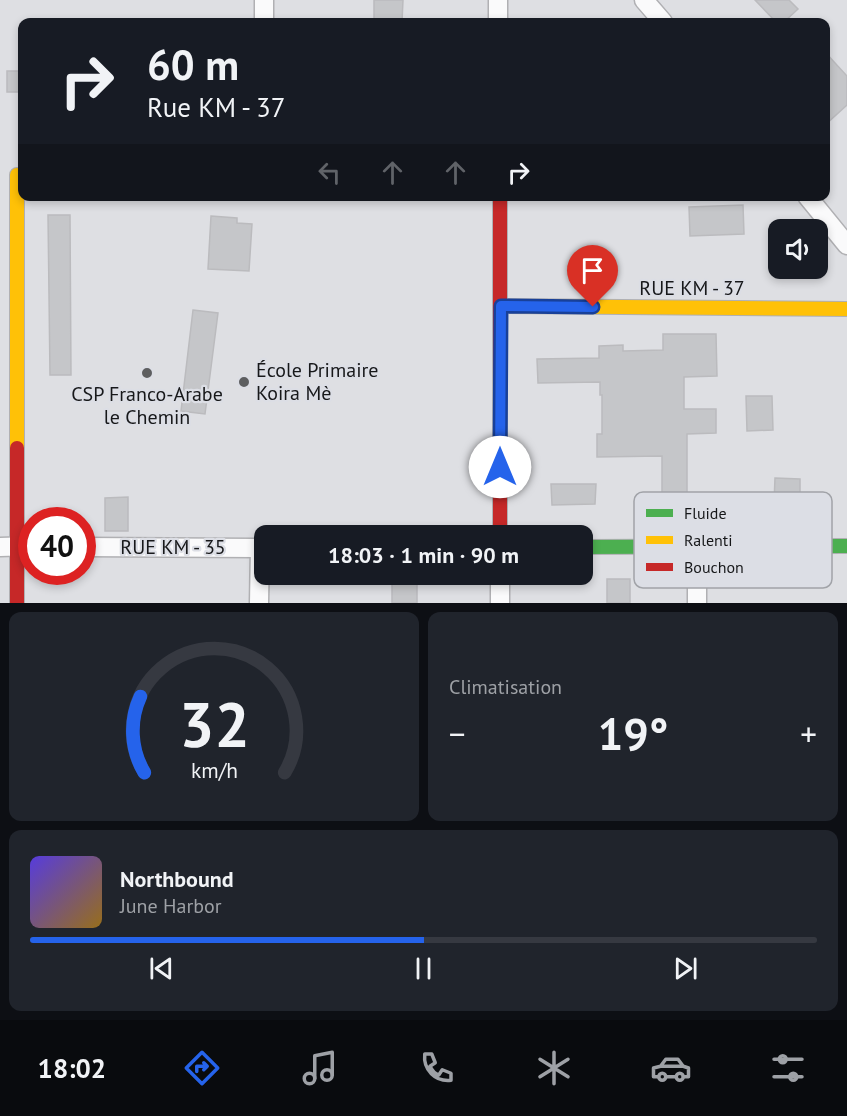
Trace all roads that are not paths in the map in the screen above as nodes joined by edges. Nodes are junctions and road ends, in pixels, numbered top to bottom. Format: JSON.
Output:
{"nodes":[{"id":1,"x":264,"y":0,"type":"edge"},
{"id":2,"x":498,"y":0,"type":"edge"},
{"id":3,"x":644,"y":0,"type":"edge"},
{"id":4,"x":264,"y":18,"type":"edge"},
{"id":5,"x":498,"y":18,"type":"edge"},
{"id":6,"x":660,"y":18,"type":"edge"},
{"id":7,"x":13,"y":175,"type":"edge"},
{"id":8,"x":500,"y":201,"type":"edge"},
{"id":9,"x":811,"y":201,"type":"edge"},
{"id":10,"x":847,"y":245,"type":"edge"},
{"id":11,"x":501,"y":306,"type":"junction"},
{"id":12,"x":847,"y":309,"type":"edge"},
{"id":13,"x":500,"y":525,"type":"edge"},
{"id":14,"x":16,"y":546,"type":"edge"},
{"id":15,"x":96,"y":547,"type":"edge"},
{"id":16,"x":593,"y":547,"type":"edge"},
{"id":17,"x":634,"y":547,"type":"edge"},
{"id":18,"x":254,"y":548,"type":"edge"},
{"id":19,"x":260,"y":585,"type":"edge"},
{"id":20,"x":500,"y":585,"type":"edge"},
{"id":21,"x":17,"y":603,"type":"edge"},
{"id":22,"x":259,"y":603,"type":"edge"},
{"id":23,"x":500,"y":603,"type":"edge"}],
"edges":[{"from":1,"to":4,"type":"street"},
{"from":2,"to":5,"type":"street"},
{"from":3,"to":6,"type":"street"},
{"from":7,"to":14,"type":"street"},
{"from":8,"to":11,"type":"street"},
{"from":9,"to":10,"type":"street"},
{"from":11,"to":12,"type":"street","name":"RUE KM - 37"},
{"from":11,"to":13,"type":"street"},
{"from":14,"to":21,"type":"street"},
{"from":15,"to":18,"type":"street","name":"RUE KM - 35"},
{"from":16,"to":17,"type":"street"},
{"from":19,"to":22,"type":"street"},
{"from":20,"to":23,"type":"street"}]}
